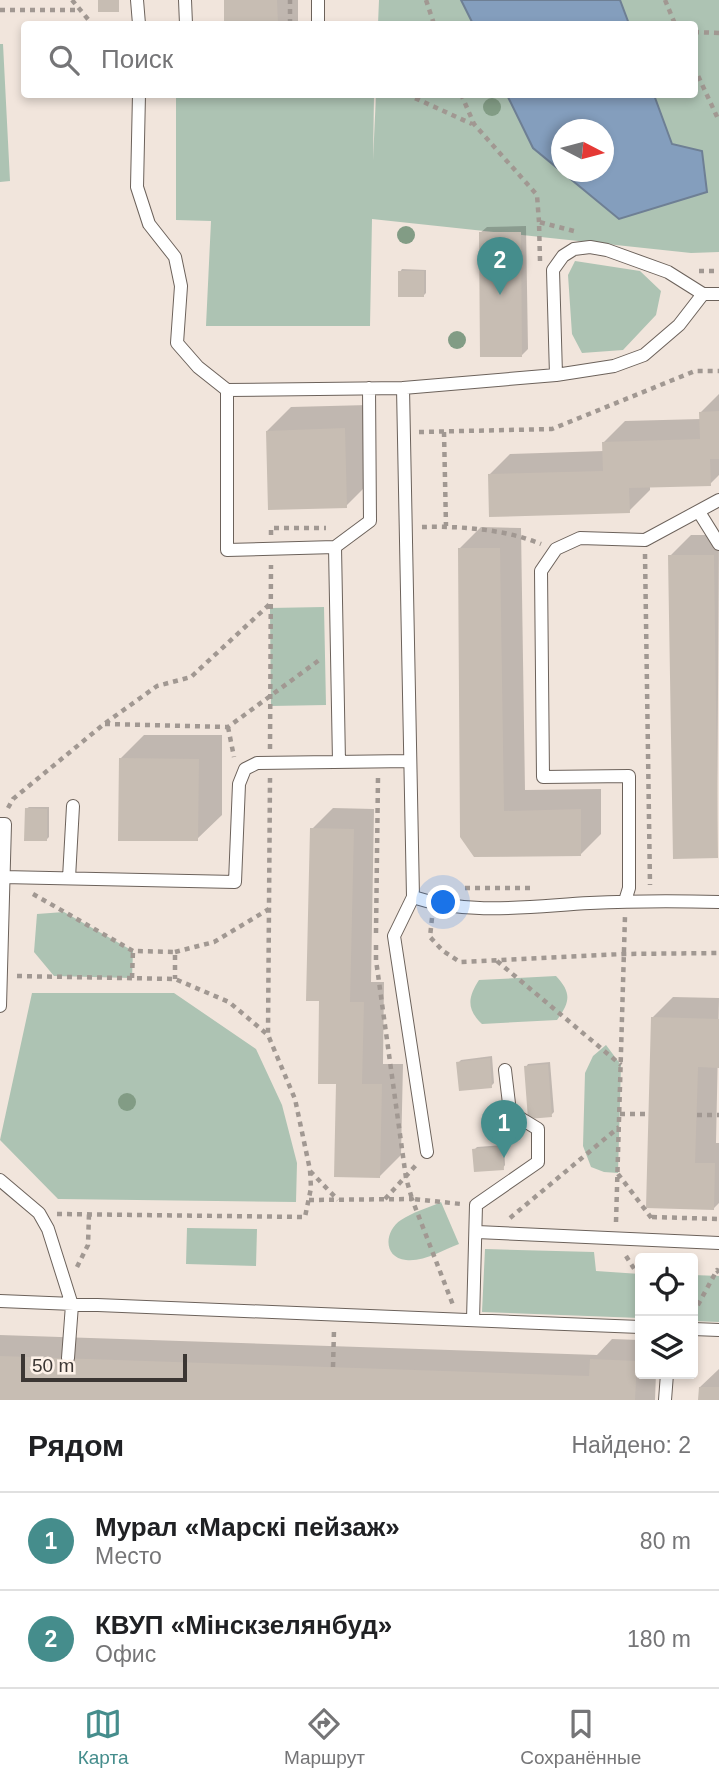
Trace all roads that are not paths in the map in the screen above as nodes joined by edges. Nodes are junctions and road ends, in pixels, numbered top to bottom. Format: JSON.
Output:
{"nodes":[{"id":1,"x":137,"y":0,"type":"edge"},
{"id":2,"x":185,"y":0,"type":"edge"},
{"id":3,"x":318,"y":0,"type":"edge"},
{"id":4,"x":139,"y":21,"type":"edge"},
{"id":5,"x":186,"y":21,"type":"edge"},
{"id":6,"x":318,"y":21,"type":"edge"},
{"id":7,"x":139,"y":98,"type":"edge"},
{"id":8,"x":703,"y":294,"type":"junction"},
{"id":9,"x":719,"y":294,"type":"edge"},
{"id":10,"x":556,"y":375,"type":"junction"},
{"id":11,"x":369,"y":388,"type":"junction"},
{"id":12,"x":404,"y":388,"type":"junction"},
{"id":13,"x":227,"y":390,"type":"junction"},
{"id":14,"x":719,"y":500,"type":"edge"},
{"id":15,"x":699,"y":512,"type":"junction"},
{"id":16,"x":719,"y":544,"type":"edge"},
{"id":17,"x":335,"y":547,"type":"junction"},
{"id":18,"x":410,"y":761,"type":"junction"},
{"id":19,"x":339,"y":762,"type":"junction"},
{"id":20,"x":73,"y":806,"type":"dead end"},
{"id":21,"x":0,"y":824,"type":"edge"},
{"id":22,"x":3,"y":877,"type":"junction"},
{"id":23,"x":69,"y":878,"type":"junction"},
{"id":24,"x":413,"y":897,"type":"junction"},
{"id":25,"x":625,"y":901,"type":"junction"},
{"id":26,"x":719,"y":902,"type":"edge"},
{"id":27,"x":1,"y":976,"type":"edge"},
{"id":28,"x":0,"y":1006,"type":"edge"},
{"id":29,"x":505,"y":1070,"type":"dead end"},
{"id":30,"x":427,"y":1152,"type":"road end"},
{"id":31,"x":0,"y":1180,"type":"edge"},
{"id":32,"x":477,"y":1232,"type":"junction"},
{"id":33,"x":719,"y":1243,"type":"edge"},
{"id":34,"x":0,"y":1301,"type":"edge"},
{"id":35,"x":76,"y":1305,"type":"junction"},
{"id":36,"x":473,"y":1320,"type":"junction"},
{"id":37,"x":635,"y":1327,"type":"edge"},
{"id":38,"x":698,"y":1329,"type":"edge"},
{"id":39,"x":719,"y":1330,"type":"edge"},
{"id":40,"x":68,"y":1359,"type":"dead end"},
{"id":41,"x":667,"y":1379,"type":"edge"},
{"id":42,"x":665,"y":1400,"type":"edge"}],
"edges":[{"from":1,"to":4,"type":"lane"},
{"from":2,"to":5,"type":"lane"},
{"from":3,"to":6,"type":"lane"},
{"from":7,"to":13,"type":"lane"},
{"from":8,"to":9,"type":"lane"},
{"from":8,"to":10,"type":"lane"},
{"from":8,"to":10,"type":"lane"},
{"from":10,"to":12,"type":"lane"},
{"from":11,"to":12,"type":"lane"},
{"from":11,"to":13,"type":"lane"},
{"from":11,"to":17,"type":"lane"},
{"from":12,"to":18,"type":"lane"},
{"from":13,"to":17,"type":"lane"},
{"from":14,"to":15,"type":"lane"},
{"from":15,"to":16,"type":"lane"},
{"from":15,"to":25,"type":"lane"},
{"from":17,"to":19,"type":"lane"},
{"from":18,"to":19,"type":"lane"},
{"from":18,"to":24,"type":"lane"},
{"from":19,"to":23,"type":"lane"},
{"from":20,"to":23,"type":"lane"},
{"from":21,"to":22,"type":"lane"},
{"from":22,"to":23,"type":"lane"},
{"from":22,"to":27,"type":"lane"},
{"from":24,"to":25,"type":"lane"},
{"from":24,"to":30,"type":"lane"},
{"from":25,"to":26,"type":"lane"},
{"from":27,"to":28,"type":"lane"},
{"from":29,"to":32,"type":"lane"},
{"from":31,"to":35,"type":"lane"},
{"from":32,"to":33,"type":"lane"},
{"from":32,"to":36,"type":"lane"},
{"from":34,"to":35,"type":"lane"},
{"from":35,"to":36,"type":"lane"},
{"from":35,"to":40,"type":"lane"},
{"from":36,"to":37,"type":"lane"},
{"from":38,"to":39,"type":"lane"},
{"from":41,"to":42,"type":"lane"}]}
